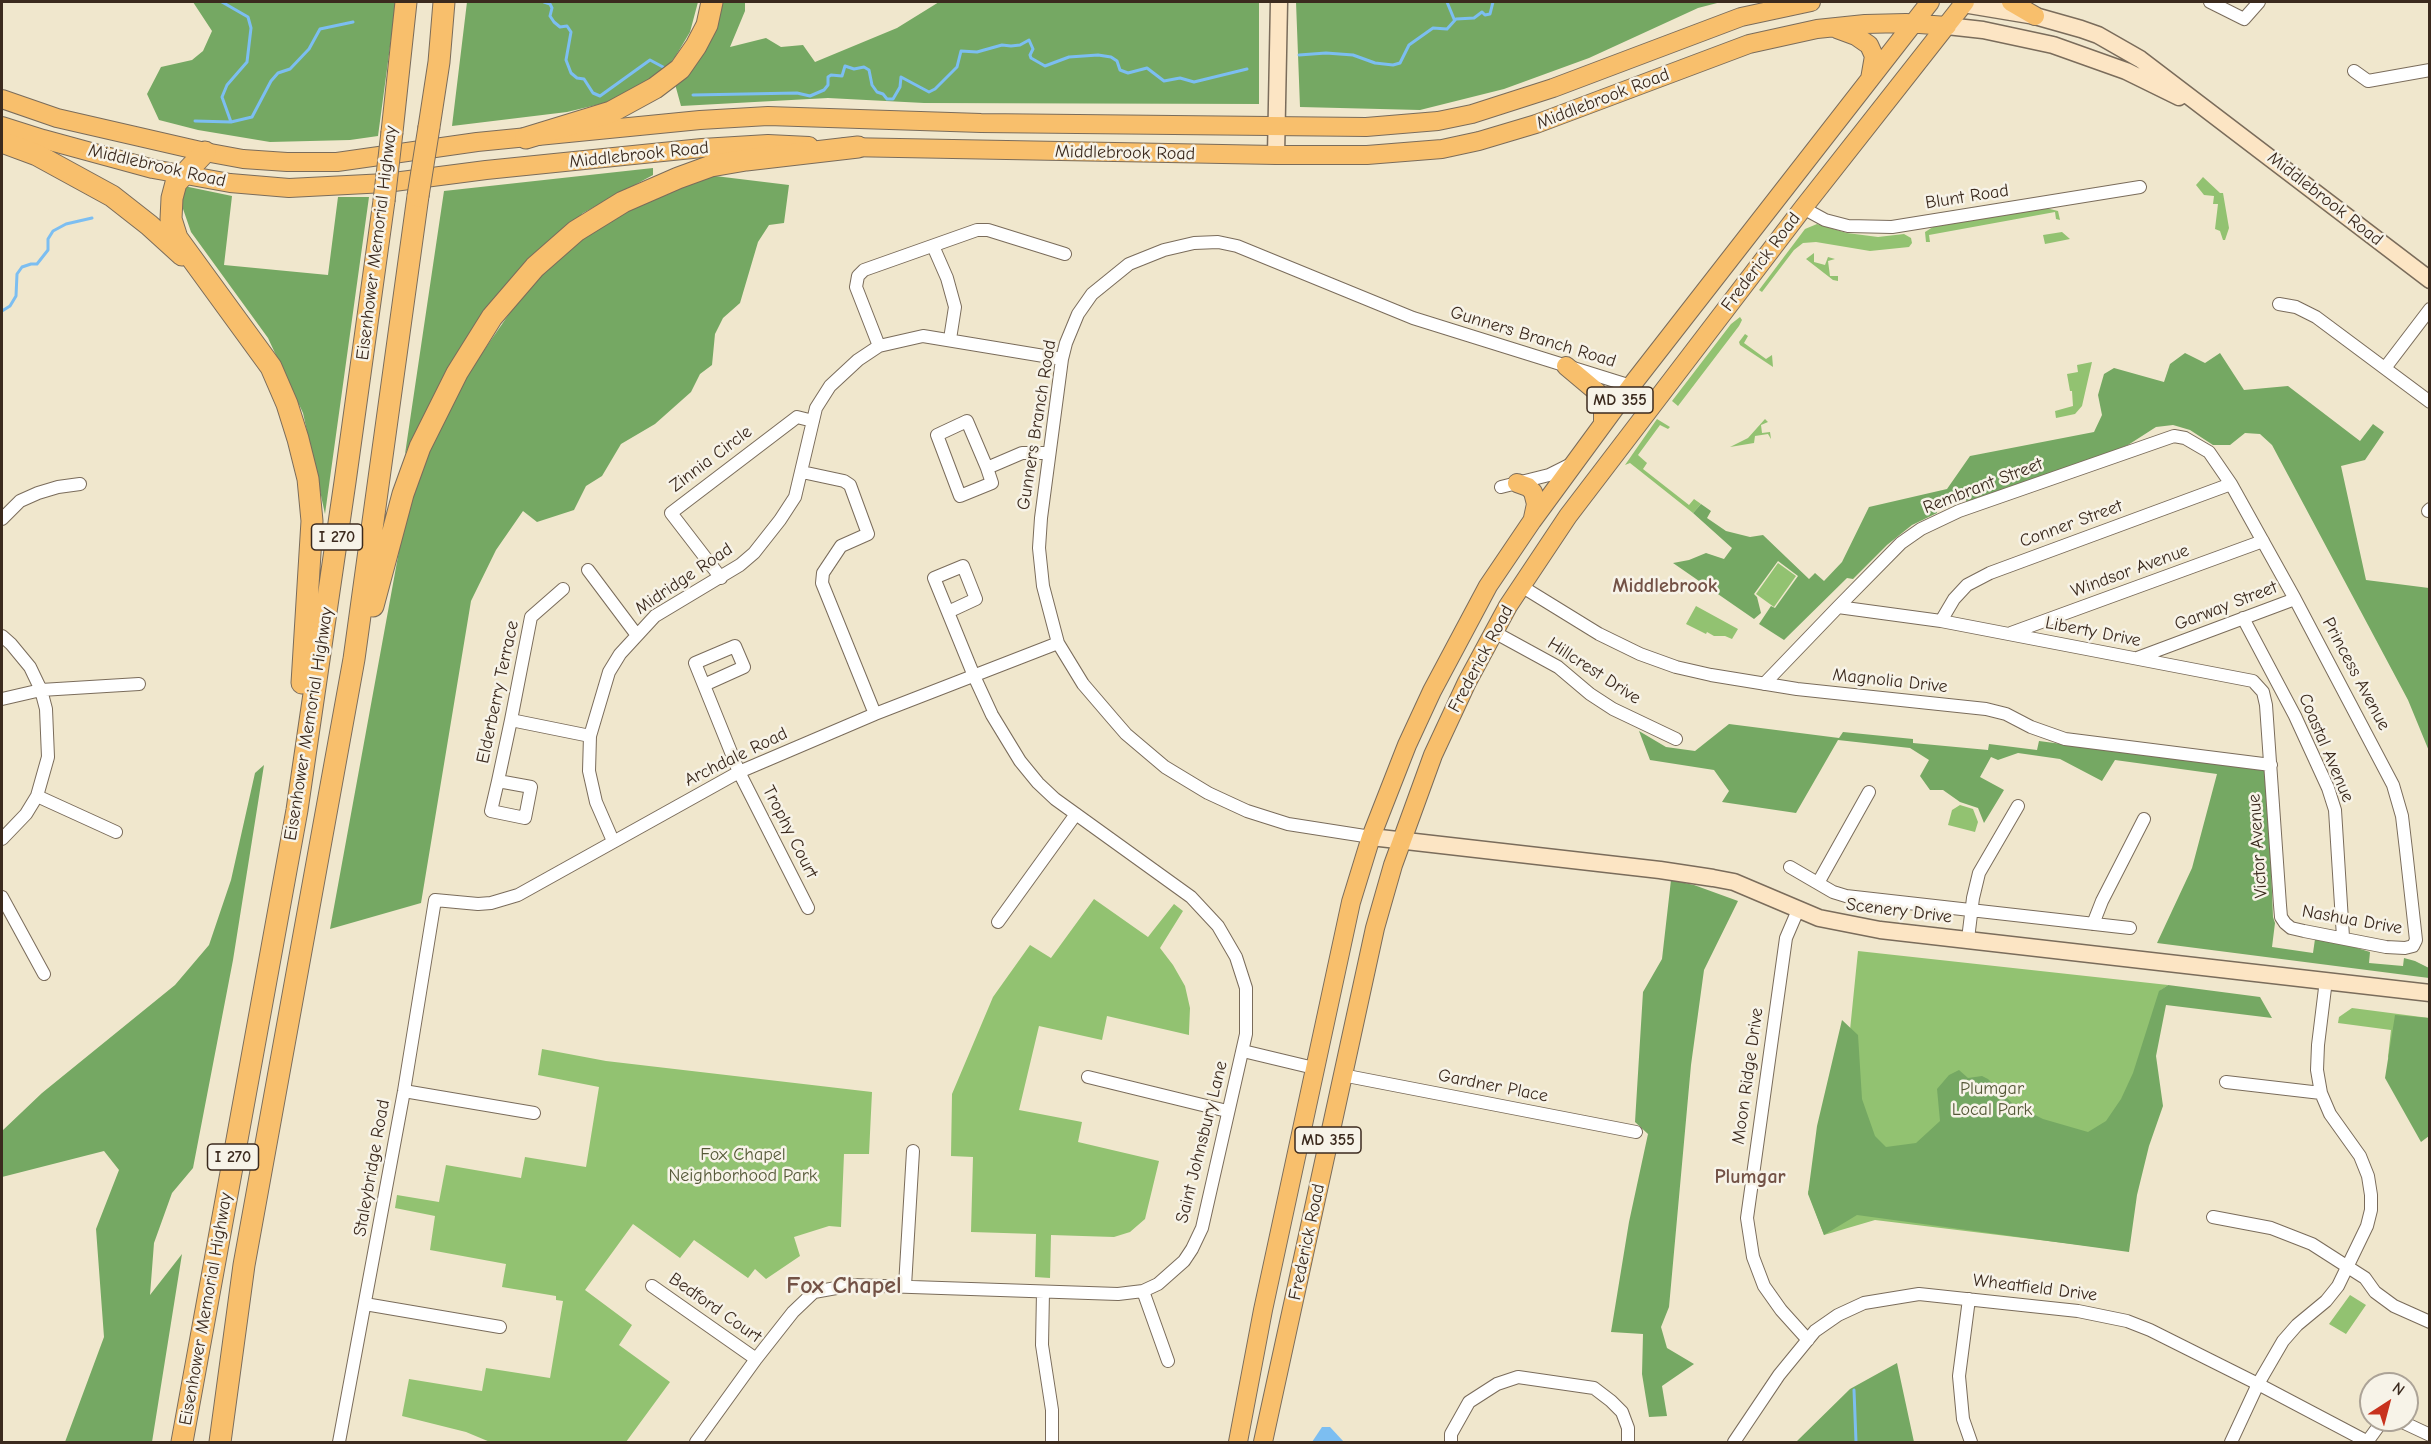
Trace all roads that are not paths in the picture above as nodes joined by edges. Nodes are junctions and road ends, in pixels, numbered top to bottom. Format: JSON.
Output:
{"nodes":[{"id":1,"x":406,"y":2,"type":"edge"},
{"id":2,"x":444,"y":2,"type":"edge"},
{"id":3,"x":456,"y":2,"type":"edge"},
{"id":4,"x":712,"y":2,"type":"edge"},
{"id":5,"x":1279,"y":2,"type":"edge"},
{"id":6,"x":1811,"y":2,"type":"edge"},
{"id":7,"x":1930,"y":2,"type":"edge"},
{"id":8,"x":1959,"y":2,"type":"edge"},
{"id":9,"x":2011,"y":2,"type":"edge"},
{"id":10,"x":2210,"y":2,"type":"edge"},
{"id":11,"x":2259,"y":2,"type":"edge"},
{"id":12,"x":2035,"y":16,"type":"junction"},
{"id":13,"x":1914,"y":23,"type":"junction"},
{"id":14,"x":1947,"y":26,"type":"junction"},
{"id":15,"x":1832,"y":27,"type":"junction"},
{"id":16,"x":439,"y":62,"type":"junction"},
{"id":17,"x":2430,"y":70,"type":"edge"},
{"id":18,"x":2354,"y":71,"type":"dead end"},
{"id":19,"x":1870,"y":79,"type":"junction"},
{"id":20,"x":2,"y":99,"type":"edge"},
{"id":21,"x":2219,"y":120,"type":"junction"},
{"id":22,"x":2,"y":126,"type":"edge"},
{"id":23,"x":1276,"y":127,"type":"junction"},
{"id":24,"x":526,"y":138,"type":"junction"},
{"id":25,"x":2,"y":142,"type":"edge"},
{"id":26,"x":858,"y":147,"type":"junction"},
{"id":27,"x":205,"y":152,"type":"junction"},
{"id":28,"x":1276,"y":155,"type":"junction"},
{"id":29,"x":183,"y":174,"type":"junction"},
{"id":30,"x":2140,"y":187,"type":"dead end"},
{"id":31,"x":1803,"y":207,"type":"junction"},
{"id":32,"x":933,"y":246,"type":"junction"},
{"id":33,"x":1065,"y":254,"type":"dead end"},
{"id":34,"x":2430,"y":280,"type":"edge"},
{"id":35,"x":223,"y":300,"type":"junction"},
{"id":36,"x":2279,"y":304,"type":"dead end"},
{"id":37,"x":2430,"y":309,"type":"edge"},
{"id":38,"x":950,"y":339,"type":"junction"},
{"id":39,"x":879,"y":346,"type":"junction"},
{"id":40,"x":1062,"y":359,"type":"junction"},
{"id":41,"x":1566,"y":366,"type":"junction"},
{"id":42,"x":2385,"y":368,"type":"junction"},
{"id":43,"x":1631,"y":386,"type":"junction"},
{"id":44,"x":2430,"y":402,"type":"edge"},
{"id":45,"x":1653,"y":403,"type":"junction"},
{"id":46,"x":813,"y":422,"type":"junction"},
{"id":47,"x":1603,"y":424,"type":"junction"},
{"id":48,"x":2198,"y":444,"type":"joint"},
{"id":49,"x":1048,"y":453,"type":"junction"},
{"id":50,"x":1574,"y":462,"type":"junction"},
{"id":51,"x":987,"y":468,"type":"junction"},
{"id":52,"x":802,"y":472,"type":"junction"},
{"id":53,"x":80,"y":484,"type":"dead end"},
{"id":54,"x":2231,"y":484,"type":"junction"},
{"id":55,"x":1509,"y":485,"type":"joint"},
{"id":56,"x":2,"y":519,"type":"edge"},
{"id":57,"x":1532,"y":520,"type":"junction"},
{"id":58,"x":2263,"y":541,"type":"junction"},
{"id":59,"x":588,"y":570,"type":"dead end"},
{"id":60,"x":721,"y":578,"type":"junction"},
{"id":61,"x":1521,"y":586,"type":"junction"},
{"id":62,"x":563,"y":589,"type":"dead end"},
{"id":63,"x":2295,"y":599,"type":"junction"},
{"id":64,"x":1838,"y":607,"type":"junction"},
{"id":65,"x":948,"y":612,"type":"dead end"},
{"id":66,"x":2243,"y":618,"type":"junction"},
{"id":67,"x":1941,"y":621,"type":"junction"},
{"id":68,"x":1494,"y":632,"type":"junction"},
{"id":69,"x":636,"y":634,"type":"junction"},
{"id":70,"x":2010,"y":634,"type":"junction"},
{"id":71,"x":2,"y":636,"type":"edge"},
{"id":72,"x":1058,"y":643,"type":"junction"},
{"id":73,"x":2136,"y":659,"type":"junction"},
{"id":74,"x":974,"y":676,"type":"junction"},
{"id":75,"x":139,"y":684,"type":"dead end"},
{"id":76,"x":1764,"y":684,"type":"junction"},
{"id":77,"x":704,"y":685,"type":"dead end"},
{"id":78,"x":41,"y":690,"type":"junction"},
{"id":79,"x":2,"y":699,"type":"edge"},
{"id":80,"x":346,"y":705,"type":"junction"},
{"id":81,"x":876,"y":714,"type":"junction"},
{"id":82,"x":511,"y":720,"type":"junction"},
{"id":83,"x":590,"y":736,"type":"junction"},
{"id":84,"x":1676,"y":739,"type":"dead end"},
{"id":85,"x":2271,"y":765,"type":"junction"},
{"id":86,"x":739,"y":772,"type":"junction"},
{"id":87,"x":498,"y":781,"type":"dead end"},
{"id":88,"x":1869,"y":792,"type":"dead end"},
{"id":89,"x":37,"y":796,"type":"junction"},
{"id":90,"x":2018,"y":806,"type":"dead end"},
{"id":91,"x":1076,"y":814,"type":"junction"},
{"id":92,"x":2144,"y":819,"type":"dead end"},
{"id":93,"x":116,"y":832,"type":"dead end"},
{"id":94,"x":1371,"y":837,"type":"junction"},
{"id":95,"x":2,"y":839,"type":"edge"},
{"id":96,"x":1402,"y":840,"type":"junction"},
{"id":97,"x":613,"y":841,"type":"junction"},
{"id":98,"x":1790,"y":867,"type":"dead end"},
{"id":99,"x":285,"y":871,"type":"junction"},
{"id":100,"x":1818,"y":883,"type":"junction"},
{"id":101,"x":2,"y":897,"type":"edge"},
{"id":102,"x":435,"y":900,"type":"joint"},
{"id":103,"x":808,"y":908,"type":"dead end"},
{"id":104,"x":1971,"y":909,"type":"junction"},
{"id":105,"x":1798,"y":910,"type":"junction"},
{"id":106,"x":998,"y":922,"type":"dead end"},
{"id":107,"x":2285,"y":923,"type":"joint"},
{"id":108,"x":2093,"y":924,"type":"junction"},
{"id":109,"x":2130,"y":928,"type":"dead end"},
{"id":110,"x":2343,"y":937,"type":"junction"},
{"id":111,"x":1968,"y":939,"type":"junction"},
{"id":112,"x":2413,"y":946,"type":"joint"},
{"id":113,"x":44,"y":974,"type":"dead end"},
{"id":114,"x":2326,"y":980,"type":"junction"},
{"id":115,"x":2430,"y":993,"type":"edge"},
{"id":116,"x":1243,"y":1051,"type":"junction"},
{"id":117,"x":1314,"y":1068,"type":"junction"},
{"id":118,"x":1342,"y":1075,"type":"junction"},
{"id":119,"x":1088,"y":1077,"type":"dead end"},
{"id":120,"x":2226,"y":1082,"type":"dead end"},
{"id":121,"x":404,"y":1091,"type":"junction"},
{"id":122,"x":2321,"y":1093,"type":"junction"},
{"id":123,"x":1227,"y":1111,"type":"junction"},
{"id":124,"x":534,"y":1113,"type":"dead end"},
{"id":125,"x":1636,"y":1132,"type":"dead end"},
{"id":126,"x":913,"y":1151,"type":"dead end"},
{"id":127,"x":2213,"y":1217,"type":"dead end"},
{"id":128,"x":2348,"y":1267,"type":"junction"},
{"id":129,"x":652,"y":1286,"type":"dead end"},
{"id":130,"x":905,"y":1286,"type":"junction"},
{"id":131,"x":1143,"y":1291,"type":"junction"},
{"id":132,"x":1043,"y":1292,"type":"junction"},
{"id":133,"x":1969,"y":1299,"type":"junction"},
{"id":134,"x":365,"y":1304,"type":"junction"},
{"id":135,"x":2430,"y":1322,"type":"edge"},
{"id":136,"x":500,"y":1327,"type":"dead end"},
{"id":137,"x":1808,"y":1340,"type":"junction"},
{"id":138,"x":756,"y":1359,"type":"junction"},
{"id":139,"x":1168,"y":1361,"type":"dead end"},
{"id":140,"x":2258,"y":1384,"type":"junction"},
{"id":141,"x":2367,"y":1442,"type":"edge"},
{"id":142,"x":182,"y":1443,"type":"edge"},
{"id":143,"x":220,"y":1443,"type":"edge"},
{"id":144,"x":339,"y":1443,"type":"edge"},
{"id":145,"x":696,"y":1443,"type":"edge"},
{"id":146,"x":1052,"y":1443,"type":"edge"},
{"id":147,"x":1238,"y":1443,"type":"edge"},
{"id":148,"x":1263,"y":1443,"type":"edge"},
{"id":149,"x":1451,"y":1443,"type":"edge"},
{"id":150,"x":1628,"y":1443,"type":"edge"},
{"id":151,"x":1734,"y":1443,"type":"edge"},
{"id":152,"x":1971,"y":1443,"type":"edge"},
{"id":153,"x":2231,"y":1443,"type":"edge"}],
"edges":[{"from":1,"to":99,"type":"highway","name":"Eisenhower Memorial Highway","number":"I 270","bridge":true},
{"from":2,"to":16,"type":"highway","number":"I 270"},
{"from":3,"to":16,"type":"highway"},
{"from":4,"to":24,"type":"highway"},
{"from":5,"to":23,"type":"street"},
{"from":6,"to":23,"type":"main road","name":"Middlebrook Road"},
{"from":7,"to":13,"type":"main road","name":"Frederick Road","number":"MD 355"},
{"from":8,"to":12,"type":"street","name":"Middlebrook Road"},
{"from":8,"to":14,"type":"main road","name":"Frederick Road","number":"MD 355"},
{"from":9,"to":12,"type":"main road"},
{"from":10,"to":11,"type":"street"},
{"from":12,"to":21,"type":"street","name":"Middlebrook Road"},
{"from":13,"to":14,"type":"main road","name":"Middlebrook Road"},
{"from":13,"to":15,"type":"main road","name":"Middlebrook Road"},
{"from":13,"to":19,"type":"main road","name":"Frederick Road","number":"MD 355"},
{"from":14,"to":21,"type":"street","name":"Middlebrook Road"},
{"from":14,"to":31,"type":"main road","name":"Frederick Road","number":"MD 355"},
{"from":15,"to":19,"type":"main road"},
{"from":15,"to":28,"type":"main road","name":"Middlebrook Road"},
{"from":16,"to":80,"type":"highway","number":"I 270","bridge":true},
{"from":17,"to":18,"type":"street"},
{"from":19,"to":43,"type":"main road","name":"Frederick Road","number":"MD 355"},
{"from":20,"to":27,"type":"main road","name":"Middlebrook Road"},
{"from":21,"to":34,"type":"street","name":"Middlebrook Road"},
{"from":22,"to":29,"type":"main road","name":"Middlebrook Road"},
{"from":23,"to":24,"type":"main road","name":"Middlebrook Road"},
{"from":23,"to":28,"type":"street"},
{"from":24,"to":27,"type":"main road","name":"Middlebrook Road"},
{"from":25,"to":35,"type":"highway"},
{"from":26,"to":28,"type":"main road","name":"Middlebrook Road"},
{"from":26,"to":29,"type":"main road","name":"Middlebrook Road"},
{"from":26,"to":80,"type":"highway"},
{"from":27,"to":29,"type":"highway"},
{"from":29,"to":35,"type":"highway"},
{"from":30,"to":31,"type":"street","name":"Blunt Road"},
{"from":31,"to":45,"type":"main road","name":"Frederick Road","number":"MD 355"},
{"from":32,"to":33,"type":"street"},
{"from":32,"to":38,"type":"street"},
{"from":32,"to":39,"type":"street"},
{"from":35,"to":99,"type":"highway"},
{"from":36,"to":42,"type":"street"},
{"from":37,"to":42,"type":"street"},
{"from":38,"to":39,"type":"street","name":"Midridge Road"},
{"from":38,"to":40,"type":"street","name":"Midridge Road"},
{"from":39,"to":46,"type":"street","name":"Midridge Road"},
{"from":40,"to":41,"type":"street","name":"Gunners Branch Road"},
{"from":40,"to":49,"type":"street","name":"Gunners Branch Road"},
{"from":41,"to":43,"type":"street","name":"Gunners Branch Road"},
{"from":41,"to":47,"type":"main road"},
{"from":42,"to":44,"type":"street"},
{"from":43,"to":45,"type":"street","name":"Gunners Branch Road"},
{"from":43,"to":47,"type":"main road","name":"Frederick Road","number":"MD 355"},
{"from":45,"to":61,"type":"main road","name":"Frederick Road","number":"MD 355"},
{"from":46,"to":52,"type":"street","name":"Midridge Road"},
{"from":46,"to":60,"type":"street","name":"Zinnia Circle"},
{"from":47,"to":50,"type":"main road","name":"Frederick Road","number":"MD 355"},
{"from":48,"to":54,"type":"street","name":"Princess Avenue"},
{"from":48,"to":64,"type":"street","name":"Rembrant Street"},
{"from":49,"to":51,"type":"street"},
{"from":49,"to":72,"type":"street","name":"Gunners Branch Road"},
{"from":50,"to":55,"type":"street"},
{"from":50,"to":57,"type":"main road","name":"Frederick Road","number":"MD 355"},
{"from":51,"to":51,"type":"street"},
{"from":52,"to":60,"type":"street","name":"Midridge Road"},
{"from":52,"to":81,"type":"street"},
{"from":53,"to":56,"type":"street"},
{"from":54,"to":58,"type":"street","name":"Princess Avenue"},
{"from":54,"to":67,"type":"street","name":"Conner Street"},
{"from":55,"to":57,"type":"main road"},
{"from":57,"to":94,"type":"main road","name":"Frederick Road","number":"MD 355"},
{"from":58,"to":63,"type":"street","name":"Princess Avenue"},
{"from":58,"to":70,"type":"street","name":"Windsor Avenue"},
{"from":59,"to":69,"type":"street"},
{"from":60,"to":69,"type":"street","name":"Midridge Road"},
{"from":61,"to":68,"type":"main road","name":"Frederick Road","number":"MD 355"},
{"from":61,"to":76,"type":"street","name":"Magnolia Drive"},
{"from":62,"to":82,"type":"street","name":"Elderberry Terrace"},
{"from":63,"to":66,"type":"street","name":"Garway Street"},
{"from":63,"to":112,"type":"street","name":"Princess Avenue"},
{"from":64,"to":67,"type":"street","name":"Liberty Drive"},
{"from":64,"to":76,"type":"street","name":"Rembrant Street"},
{"from":65,"to":74,"type":"street","name":"Saint Johnsbury Lane"},
{"from":66,"to":73,"type":"street","name":"Garway Street"},
{"from":66,"to":110,"type":"street","name":"Coastal Avenue"},
{"from":67,"to":70,"type":"street","name":"Liberty Drive"},
{"from":68,"to":84,"type":"street","name":"Hillcrest Drive"},
{"from":68,"to":96,"type":"main road","name":"Frederick Road","number":"MD 355"},
{"from":69,"to":83,"type":"street","name":"Midridge Road"},
{"from":70,"to":73,"type":"street","name":"Liberty Drive"},
{"from":71,"to":78,"type":"street"},
{"from":72,"to":74,"type":"street","name":"Archdale Road"},
{"from":72,"to":94,"type":"street","name":"Gunners Branch Road"},
{"from":73,"to":85,"type":"street","name":"Liberty Drive"},
{"from":74,"to":81,"type":"street","name":"Archdale Road"},
{"from":74,"to":91,"type":"street","name":"Saint Johnsbury Lane"},
{"from":75,"to":78,"type":"street"},
{"from":76,"to":85,"type":"street","name":"Magnolia Drive"},
{"from":77,"to":86,"type":"street","name":"Trophy Court"},
{"from":78,"to":79,"type":"street"},
{"from":78,"to":89,"type":"street"},
{"from":80,"to":143,"type":"highway","number":"I 270"},
{"from":81,"to":86,"type":"street","name":"Archdale Road"},
{"from":82,"to":83,"type":"street"},
{"from":82,"to":87,"type":"street","name":"Elderberry Terrace"},
{"from":83,"to":97,"type":"street","name":"Midridge Road"},
{"from":85,"to":107,"type":"street","name":"Victor Avenue"},
{"from":86,"to":97,"type":"street","name":"Archdale Road"},
{"from":86,"to":103,"type":"street","name":"Trophy Court"},
{"from":88,"to":100,"type":"street"},
{"from":89,"to":93,"type":"street"},
{"from":89,"to":95,"type":"street"},
{"from":90,"to":104,"type":"street"},
{"from":91,"to":106,"type":"street"},
{"from":91,"to":116,"type":"street","name":"Saint Johnsbury Lane"},
{"from":92,"to":108,"type":"street"},
{"from":94,"to":96,"type":"street","name":"Scenery Drive"},
{"from":94,"to":117,"type":"main road","name":"Frederick Road","number":"MD 355"},
{"from":96,"to":105,"type":"street","name":"Scenery Drive"},
{"from":96,"to":118,"type":"main road","name":"Frederick Road","number":"MD 355"},
{"from":97,"to":102,"type":"street","name":"Archdale Road"},
{"from":98,"to":100,"type":"street"},
{"from":99,"to":142,"type":"highway","name":"Eisenhower Memorial Highway","number":"I 270"},
{"from":100,"to":104,"type":"street"},
{"from":101,"to":113,"type":"street"},
{"from":102,"to":121,"type":"street","name":"Staleybridge Road"},
{"from":104,"to":108,"type":"street"},
{"from":104,"to":111,"type":"street"},
{"from":105,"to":111,"type":"street","name":"Scenery Drive"},
{"from":105,"to":137,"type":"street","name":"Moon Ridge Drive"},
{"from":107,"to":110,"type":"street","name":"Nashua Drive"},
{"from":108,"to":109,"type":"street"},
{"from":110,"to":112,"type":"street","name":"Nashua Drive"},
{"from":111,"to":114,"type":"street","name":"Scenery Drive"},
{"from":114,"to":115,"type":"street","name":"Scenery Drive"},
{"from":114,"to":122,"type":"street"},
{"from":116,"to":117,"type":"street"},
{"from":116,"to":123,"type":"street","name":"Saint Johnsbury Lane"},
{"from":117,"to":147,"type":"main road","name":"Frederick Road","number":"MD 355"},
{"from":118,"to":125,"type":"street","name":"Gardner Place"},
{"from":118,"to":148,"type":"main road","name":"Frederick Road","number":"MD 355"},
{"from":119,"to":123,"type":"street"},
{"from":120,"to":122,"type":"street"},
{"from":121,"to":124,"type":"street"},
{"from":121,"to":134,"type":"street","name":"Staleybridge Road"},
{"from":122,"to":128,"type":"street"},
{"from":123,"to":131,"type":"street","name":"Saint Johnsbury Lane"},
{"from":126,"to":130,"type":"street"},
{"from":127,"to":128,"type":"street"},
{"from":128,"to":135,"type":"street"},
{"from":128,"to":140,"type":"street"},
{"from":129,"to":138,"type":"street","name":"Bedford Court"},
{"from":130,"to":132,"type":"street","name":"Saint Johnsbury Lane"},
{"from":130,"to":138,"type":"street","name":"Saint Johnsbury Lane"},
{"from":131,"to":132,"type":"street","name":"Saint Johnsbury Lane"},
{"from":131,"to":139,"type":"street"},
{"from":132,"to":146,"type":"street"},
{"from":133,"to":137,"type":"street","name":"Wheatfield Drive"},
{"from":133,"to":140,"type":"street","name":"Wheatfield Drive"},
{"from":133,"to":152,"type":"street"},
{"from":134,"to":136,"type":"street"},
{"from":134,"to":144,"type":"street","name":"Staleybridge Road"},
{"from":137,"to":151,"type":"street","name":"Wheatfield Drive"},
{"from":138,"to":145,"type":"street","name":"Saint Johnsbury Lane"},
{"from":140,"to":141,"type":"street","name":"Wheatfield Drive"},
{"from":140,"to":153,"type":"street"},
{"from":149,"to":150,"type":"street"}]}
